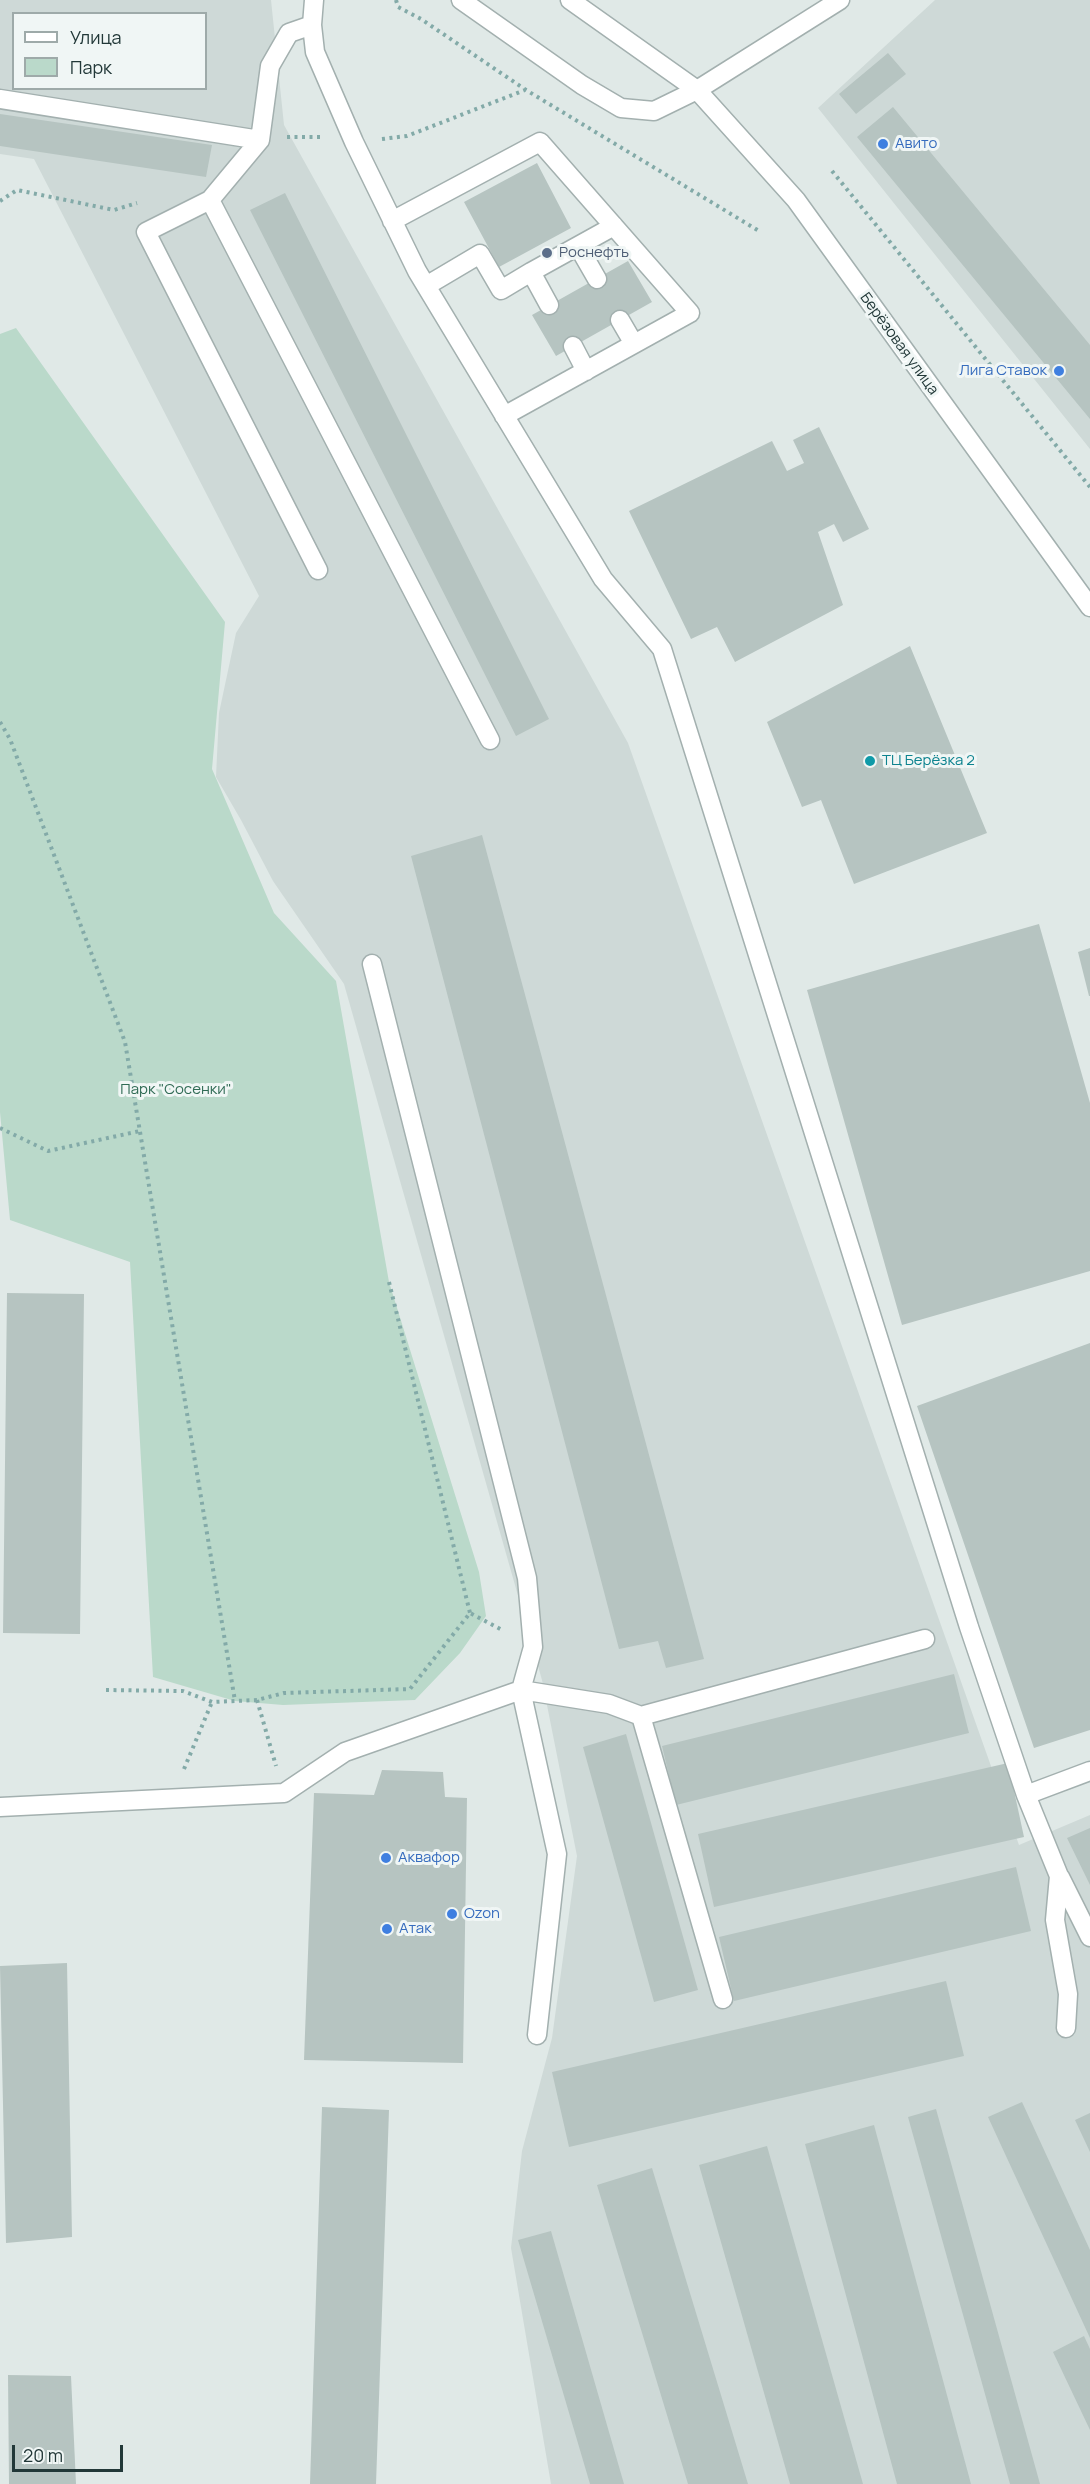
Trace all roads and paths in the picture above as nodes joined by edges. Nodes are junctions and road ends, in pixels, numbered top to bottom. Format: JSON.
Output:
{"nodes":[{"id":1,"x":314,"y":0,"type":"edge"},
{"id":2,"x":396,"y":0,"type":"edge"},
{"id":3,"x":461,"y":0,"type":"edge"},
{"id":4,"x":570,"y":0,"type":"edge"},
{"id":5,"x":840,"y":0,"type":"edge"},
{"id":6,"x":312,"y":25,"type":"junction"},
{"id":7,"x":526,"y":90,"type":"junction"},
{"id":8,"x":697,"y":90,"type":"junction"},
{"id":9,"x":0,"y":99,"type":"edge"},
{"id":10,"x":260,"y":140,"type":"junction"},
{"id":11,"x":354,"y":142,"type":"junction"},
{"id":12,"x":832,"y":171,"type":"dead end"},
{"id":13,"x":146,"y":200,"type":"dead end"},
{"id":14,"x":210,"y":200,"type":"junction"},
{"id":15,"x":0,"y":201,"type":"edge"},
{"id":16,"x":392,"y":221,"type":"junction"},
{"id":17,"x":614,"y":226,"type":"junction"},
{"id":18,"x":759,"y":231,"type":"dead end"},
{"id":19,"x":578,"y":246,"type":"junction"},
{"id":20,"x":531,"y":273,"type":"junction"},
{"id":21,"x":597,"y":279,"type":"dead end"},
{"id":22,"x":426,"y":286,"type":"junction"},
{"id":23,"x":549,"y":305,"type":"dead end"},
{"id":24,"x":620,"y":320,"type":"dead end"},
{"id":25,"x":634,"y":344,"type":"junction"},
{"id":26,"x":573,"y":346,"type":"dead end"},
{"id":27,"x":586,"y":370,"type":"junction"},
{"id":28,"x":504,"y":416,"type":"junction"},
{"id":29,"x":1090,"y":488,"type":"edge"},
{"id":30,"x":318,"y":570,"type":"dead end"},
{"id":31,"x":1090,"y":607,"type":"edge"},
{"id":32,"x":0,"y":722,"type":"edge"},
{"id":33,"x":490,"y":740,"type":"dead end"},
{"id":34,"x":372,"y":964,"type":"dead end"},
{"id":35,"x":0,"y":1128,"type":"edge"},
{"id":36,"x":140,"y":1131,"type":"junction"},
{"id":37,"x":389,"y":1282,"type":"dead end"},
{"id":38,"x":470,"y":1612,"type":"junction"},
{"id":39,"x":925,"y":1639,"type":"dead end"},
{"id":40,"x":533,"y":1647,"type":"junction"},
{"id":41,"x":106,"y":1690,"type":"dead end"},
{"id":42,"x":521,"y":1690,"type":"junction"},
{"id":43,"x":257,"y":1700,"type":"junction"},
{"id":44,"x":235,"y":1701,"type":"junction"},
{"id":45,"x":212,"y":1702,"type":"junction"},
{"id":46,"x":641,"y":1716,"type":"junction"},
{"id":47,"x":1090,"y":1772,"type":"edge"},
{"id":48,"x":284,"y":1793,"type":"junction"},
{"id":49,"x":1026,"y":1795,"type":"junction"},
{"id":50,"x":172,"y":1798,"type":"junction"},
{"id":51,"x":0,"y":1807,"type":"edge"},
{"id":52,"x":1059,"y":1876,"type":"junction"},
{"id":53,"x":1090,"y":1937,"type":"edge"},
{"id":54,"x":723,"y":1999,"type":"dead end"},
{"id":55,"x":1066,"y":2028,"type":"dead end"},
{"id":56,"x":537,"y":2035,"type":"dead end"}],
"edges":[{"from":1,"to":6,"type":"street"},
{"from":2,"to":7,"type":"path"},
{"from":3,"to":8,"type":"street"},
{"from":4,"to":8,"type":"street","name":"Берёзовая улица"},
{"from":5,"to":8,"type":"street"},
{"from":6,"to":10,"type":"street"},
{"from":6,"to":11,"type":"street"},
{"from":7,"to":11,"type":"path"},
{"from":7,"to":18,"type":"path"},
{"from":8,"to":31,"type":"street","name":"Берёзовая улица"},
{"from":9,"to":10,"type":"street"},
{"from":10,"to":11,"type":"path"},
{"from":10,"to":14,"type":"street"},
{"from":11,"to":16,"type":"street"},
{"from":12,"to":29,"type":"path"},
{"from":13,"to":15,"type":"path"},
{"from":14,"to":30,"type":"street"},
{"from":14,"to":33,"type":"street"},
{"from":16,"to":17,"type":"street"},
{"from":16,"to":22,"type":"street"},
{"from":17,"to":19,"type":"street"},
{"from":17,"to":25,"type":"street"},
{"from":19,"to":20,"type":"street"},
{"from":19,"to":21,"type":"street"},
{"from":20,"to":22,"type":"street"},
{"from":20,"to":23,"type":"street"},
{"from":22,"to":28,"type":"street"},
{"from":24,"to":25,"type":"street"},
{"from":25,"to":27,"type":"street"},
{"from":26,"to":27,"type":"street"},
{"from":27,"to":28,"type":"street"},
{"from":28,"to":49,"type":"street"},
{"from":32,"to":36,"type":"path"},
{"from":34,"to":40,"type":"street"},
{"from":35,"to":36,"type":"path"},
{"from":36,"to":44,"type":"path"},
{"from":37,"to":38,"type":"path"},
{"from":38,"to":40,"type":"path"},
{"from":38,"to":43,"type":"path"},
{"from":39,"to":46,"type":"street"},
{"from":40,"to":42,"type":"street"},
{"from":41,"to":45,"type":"path"},
{"from":42,"to":46,"type":"street"},
{"from":42,"to":48,"type":"street"},
{"from":42,"to":56,"type":"street"},
{"from":43,"to":44,"type":"path"},
{"from":43,"to":48,"type":"path"},
{"from":44,"to":45,"type":"path"},
{"from":45,"to":50,"type":"path"},
{"from":46,"to":54,"type":"street"},
{"from":47,"to":49,"type":"street"},
{"from":48,"to":50,"type":"street"},
{"from":49,"to":52,"type":"street"},
{"from":50,"to":51,"type":"street"},
{"from":52,"to":53,"type":"street"},
{"from":52,"to":55,"type":"street"}]}
